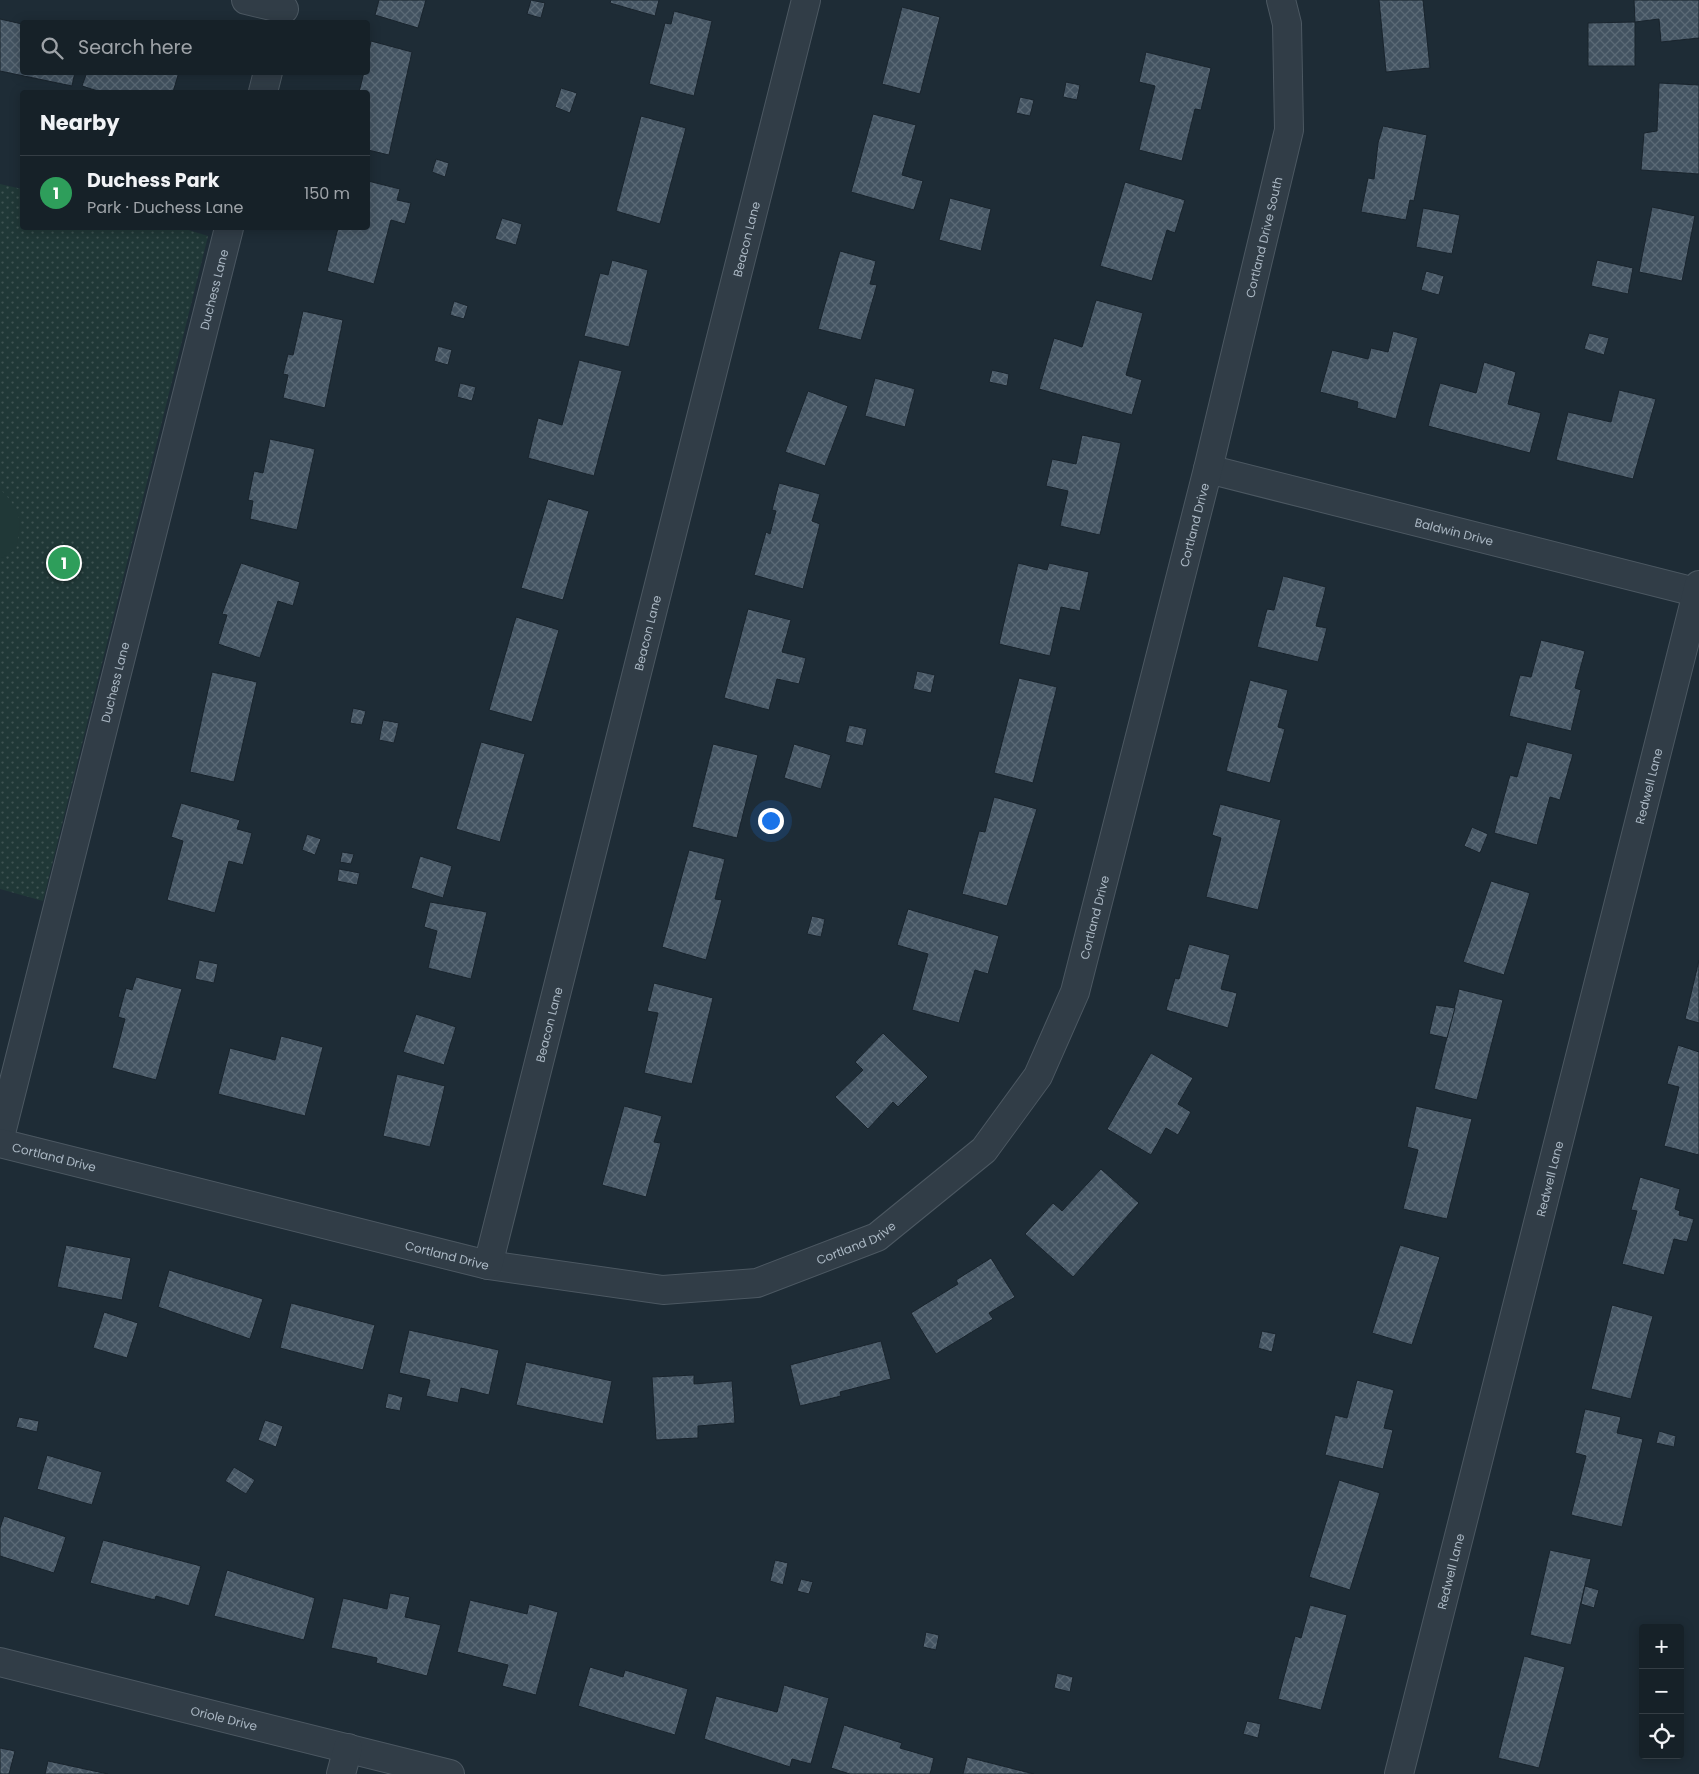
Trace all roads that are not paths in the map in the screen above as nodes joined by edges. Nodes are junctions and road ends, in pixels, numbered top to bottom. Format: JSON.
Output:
{"nodes":[{"id":1,"x":246,"y":0,"type":"edge"},
{"id":2,"x":806,"y":0,"type":"edge"},
{"id":3,"x":1281,"y":0,"type":"edge"},
{"id":4,"x":284,"y":11,"type":"edge"},
{"id":5,"x":267,"y":75,"type":"edge"},
{"id":6,"x":264,"y":90,"type":"edge"},
{"id":7,"x":228,"y":230,"type":"edge"},
{"id":8,"x":1208,"y":469,"type":"junction"},
{"id":9,"x":1698,"y":590,"type":"edge"},
{"id":10,"x":0,"y":1137,"type":"edge"},
{"id":11,"x":0,"y":1143,"type":"edge"},
{"id":12,"x":488,"y":1265,"type":"junction"},
{"id":13,"x":0,"y":1662,"type":"edge"},
{"id":14,"x":348,"y":1748,"type":"junction"},
{"id":15,"x":341,"y":1774,"type":"edge"},
{"id":16,"x":450,"y":1774,"type":"edge"},
{"id":17,"x":1399,"y":1774,"type":"edge"}],
"edges":[{"from":1,"to":4,"type":"street"},
{"from":2,"to":12,"type":"street","name":"Beacon Lane"},
{"from":3,"to":8,"type":"street","name":"Cortland Drive South"},
{"from":5,"to":6,"type":"street"},
{"from":7,"to":10,"type":"street","name":"Duchess Lane"},
{"from":8,"to":9,"type":"street","name":"Baldwin Drive"},
{"from":8,"to":12,"type":"street","name":"Cortland Drive"},
{"from":9,"to":17,"type":"street","name":"Redwell Lane"},
{"from":11,"to":12,"type":"street","name":"Cortland Drive"},
{"from":13,"to":14,"type":"street","name":"Oriole Drive"},
{"from":14,"to":15,"type":"street"},
{"from":14,"to":16,"type":"street","name":"Oriole Drive"}]}
